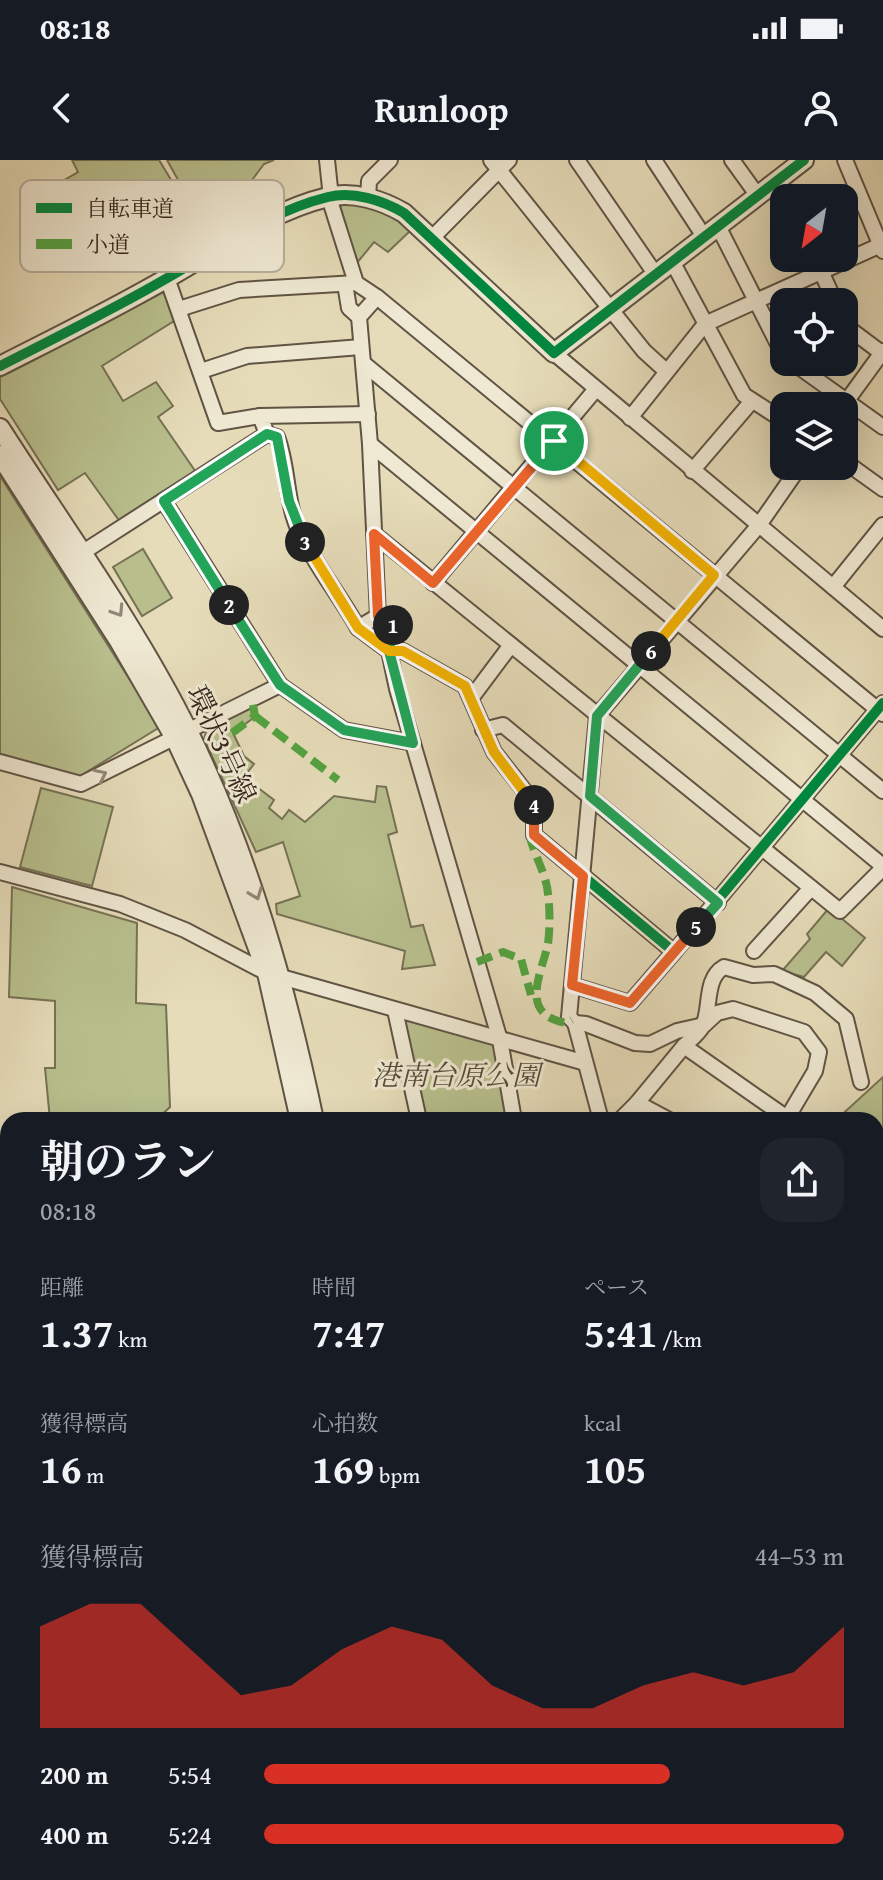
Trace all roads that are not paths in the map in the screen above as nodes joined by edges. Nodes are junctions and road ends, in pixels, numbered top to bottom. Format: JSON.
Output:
{"nodes":[{"id":1,"x":327,"y":160,"type":"edge"},
{"id":2,"x":390,"y":160,"type":"edge"},
{"id":3,"x":577,"y":160,"type":"edge"},
{"id":4,"x":654,"y":160,"type":"edge"},
{"id":5,"x":732,"y":160,"type":"edge"},
{"id":6,"x":804,"y":160,"type":"edge"},
{"id":7,"x":845,"y":160,"type":"edge"},
{"id":8,"x":499,"y":163,"type":"edge"},
{"id":9,"x":785,"y":184,"type":"edge"},
{"id":10,"x":770,"y":192,"type":"edge"},
{"id":11,"x":331,"y":196,"type":"junction"},
{"id":12,"x":758,"y":196,"type":"junction"},
{"id":13,"x":368,"y":198,"type":"junction"},
{"id":14,"x":284,"y":212,"type":"edge"},
{"id":15,"x":712,"y":233,"type":"junction"},
{"id":16,"x":431,"y":239,"type":"junction"},
{"id":17,"x":882,"y":247,"type":"edge"},
{"id":18,"x":858,"y":253,"type":"edge"},
{"id":19,"x":673,"y":263,"type":"junction"},
{"id":20,"x":178,"y":272,"type":"edge"},
{"id":21,"x":804,"y":272,"type":"edge"},
{"id":22,"x":656,"y":275,"type":"junction"},
{"id":23,"x":167,"y":278,"type":"junction"},
{"id":24,"x":350,"y":284,"type":"junction"},
{"id":25,"x":377,"y":297,"type":"junction"},
{"id":26,"x":753,"y":301,"type":"junction"},
{"id":27,"x":179,"y":309,"type":"junction"},
{"id":28,"x":611,"y":309,"type":"junction"},
{"id":29,"x":359,"y":317,"type":"junction"},
{"id":30,"x":705,"y":324,"type":"junction"},
{"id":31,"x":770,"y":331,"type":"edge"},
{"id":32,"x":858,"y":335,"type":"edge"},
{"id":33,"x":361,"y":347,"type":"junction"},
{"id":34,"x":883,"y":352,"type":"edge"},
{"id":35,"x":554,"y":353,"type":"junction"},
{"id":36,"x":363,"y":363,"type":"junction"},
{"id":37,"x":0,"y":366,"type":"edge"},
{"id":38,"x":201,"y":371,"type":"junction"},
{"id":39,"x":666,"y":371,"type":"junction"},
{"id":40,"x":810,"y":376,"type":"edge"},
{"id":41,"x":596,"y":389,"type":"junction"},
{"id":42,"x":830,"y":392,"type":"edge"},
{"id":43,"x":854,"y":392,"type":"edge"},
{"id":44,"x":752,"y":401,"type":"junction"},
{"id":45,"x":770,"y":412,"type":"edge"},
{"id":46,"x":858,"y":412,"type":"edge"},
{"id":47,"x":368,"y":414,"type":"junction"},
{"id":48,"x":260,"y":416,"type":"junction"},
{"id":49,"x":630,"y":418,"type":"junction"},
{"id":50,"x":883,"y":427,"type":"edge"},
{"id":51,"x":0,"y":428,"type":"edge"},
{"id":52,"x":267,"y":434,"type":"junction"},
{"id":53,"x":554,"y":441,"type":"junction"},
{"id":54,"x":370,"y":444,"type":"junction"},
{"id":55,"x":0,"y":455,"type":"edge"},
{"id":56,"x":692,"y":471,"type":"junction"},
{"id":57,"x":858,"y":471,"type":"edge"},
{"id":58,"x":790,"y":480,"type":"edge"},
{"id":59,"x":514,"y":486,"type":"junction"},
{"id":60,"x":883,"y":489,"type":"edge"},
{"id":61,"x":164,"y":501,"type":"junction"},
{"id":62,"x":759,"y":525,"type":"junction"},
{"id":63,"x":883,"y":525,"type":"edge"},
{"id":64,"x":476,"y":530,"type":"junction"},
{"id":65,"x":374,"y":534,"type":"junction"},
{"id":66,"x":878,"y":543,"type":"edge"},
{"id":67,"x":75,"y":557,"type":"junction"},
{"id":68,"x":714,"y":575,"type":"junction"},
{"id":69,"x":433,"y":583,"type":"junction"},
{"id":70,"x":833,"y":587,"type":"junction"},
{"id":71,"x":378,"y":616,"type":"junction"},
{"id":72,"x":676,"y":620,"type":"junction"},
{"id":73,"x":358,"y":628,"type":"junction"},
{"id":74,"x":883,"y":629,"type":"edge"},
{"id":75,"x":511,"y":645,"type":"junction"},
{"id":76,"x":389,"y":651,"type":"junction"},
{"id":77,"x":639,"y":664,"type":"junction"},
{"id":78,"x":280,"y":685,"type":"junction"},
{"id":79,"x":472,"y":697,"type":"junction"},
{"id":80,"x":881,"y":709,"type":"edge"},
{"id":81,"x":597,"y":716,"type":"junction"},
{"id":82,"x":483,"y":730,"type":"junction"},
{"id":83,"x":181,"y":735,"type":"junction"},
{"id":84,"x":413,"y":743,"type":"junction"},
{"id":85,"x":840,"y":755,"type":"junction"},
{"id":86,"x":0,"y":762,"type":"edge"},
{"id":87,"x":883,"y":791,"type":"edge"},
{"id":88,"x":590,"y":796,"type":"junction"},
{"id":89,"x":803,"y":799,"type":"junction"},
{"id":90,"x":763,"y":849,"type":"junction"},
{"id":91,"x":883,"y":867,"type":"edge"},
{"id":92,"x":0,"y":872,"type":"edge"},
{"id":93,"x":583,"y":876,"type":"junction"},
{"id":94,"x":811,"y":888,"type":"junction"},
{"id":95,"x":718,"y":903,"type":"junction"},
{"id":96,"x":754,"y":951,"type":"dead end"},
{"id":97,"x":674,"y":952,"type":"junction"},
{"id":98,"x":274,"y":975,"type":"junction"},
{"id":99,"x":572,"y":985,"type":"junction"},
{"id":100,"x":395,"y":1010,"type":"junction"},
{"id":101,"x":575,"y":1023,"type":"junction"},
{"id":102,"x":704,"y":1025,"type":"junction"},
{"id":103,"x":500,"y":1040,"type":"junction"},
{"id":104,"x":684,"y":1046,"type":"junction"},
{"id":105,"x":582,"y":1062,"type":"junction"},
{"id":106,"x":861,"y":1082,"type":"dead end"},
{"id":107,"x":637,"y":1103,"type":"junction"},
{"id":108,"x":299,"y":1112,"type":"edge"},
{"id":109,"x":312,"y":1112,"type":"edge"},
{"id":110,"x":417,"y":1112,"type":"edge"},
{"id":111,"x":513,"y":1112,"type":"edge"},
{"id":112,"x":598,"y":1112,"type":"edge"},
{"id":113,"x":628,"y":1112,"type":"edge"},
{"id":114,"x":654,"y":1112,"type":"edge"},
{"id":115,"x":777,"y":1112,"type":"edge"},
{"id":116,"x":791,"y":1112,"type":"edge"}],
"edges":[{"from":1,"to":11,"type":"street"},
{"from":2,"to":13,"type":"street"},
{"from":3,"to":22,"type":"street"},
{"from":4,"to":15,"type":"street"},
{"from":5,"to":12,"type":"street"},
{"from":6,"to":9,"type":"street"},
{"from":7,"to":17,"type":"street"},
{"from":8,"to":16,"type":"street"},
{"from":8,"to":28,"type":"street"},
{"from":10,"to":12,"type":"street"},
{"from":11,"to":13,"type":"street"},
{"from":11,"to":14,"type":"street"},
{"from":11,"to":24,"type":"street"},
{"from":12,"to":15,"type":"street"},
{"from":13,"to":16,"type":"street"},
{"from":15,"to":19,"type":"street"},
{"from":15,"to":26,"type":"street"},
{"from":16,"to":35,"type":"street"},
{"from":17,"to":18,"type":"street"},
{"from":19,"to":22,"type":"street"},
{"from":19,"to":30,"type":"street"},
{"from":20,"to":23,"type":"street"},
{"from":21,"to":26,"type":"street"},
{"from":22,"to":28,"type":"street"},
{"from":23,"to":27,"type":"street"},
{"from":23,"to":37,"type":"street"},
{"from":24,"to":25,"type":"street"},
{"from":24,"to":27,"type":"street"},
{"from":24,"to":29,"type":"street"},
{"from":25,"to":29,"type":"street"},
{"from":25,"to":53,"type":"street"},
{"from":26,"to":30,"type":"street"},
{"from":26,"to":31,"type":"street"},
{"from":27,"to":38,"type":"street"},
{"from":28,"to":35,"type":"street"},
{"from":28,"to":39,"type":"street"},
{"from":29,"to":33,"type":"street"},
{"from":30,"to":39,"type":"street"},
{"from":30,"to":44,"type":"street"},
{"from":32,"to":34,"type":"street"},
{"from":33,"to":36,"type":"street"},
{"from":33,"to":38,"type":"street"},
{"from":34,"to":43,"type":"street"},
{"from":35,"to":41,"type":"street"},
{"from":36,"to":47,"type":"street"},
{"from":36,"to":59,"type":"street"},
{"from":38,"to":48,"type":"street"},
{"from":39,"to":49,"type":"street"},
{"from":40,"to":42,"type":"street"},
{"from":41,"to":49,"type":"street"},
{"from":41,"to":53,"type":"street"},
{"from":44,"to":45,"type":"street"},
{"from":44,"to":56,"type":"street"},
{"from":46,"to":50,"type":"street"},
{"from":47,"to":48,"type":"street"},
{"from":47,"to":54,"type":"street"},
{"from":48,"to":52,"type":"street"},
{"from":49,"to":56,"type":"street"},
{"from":51,"to":67,"type":"street","name":"環状3号線"},
{"from":52,"to":61,"type":"street"},
{"from":52,"to":73,"type":"street"},
{"from":53,"to":59,"type":"street"},
{"from":53,"to":68,"type":"street"},
{"from":54,"to":64,"type":"street"},
{"from":54,"to":65,"type":"street"},
{"from":55,"to":67,"type":"street","name":"環状3号線"},
{"from":56,"to":62,"type":"street"},
{"from":57,"to":60,"type":"street"},
{"from":58,"to":62,"type":"street"},
{"from":59,"to":64,"type":"street"},
{"from":59,"to":72,"type":"street"},
{"from":61,"to":67,"type":"street"},
{"from":61,"to":78,"type":"street"},
{"from":62,"to":68,"type":"street"},
{"from":62,"to":70,"type":"street"},
{"from":63,"to":66,"type":"street"},
{"from":64,"to":69,"type":"street"},
{"from":64,"to":77,"type":"street"},
{"from":65,"to":69,"type":"street"},
{"from":65,"to":71,"type":"street"},
{"from":66,"to":70,"type":"street"},
{"from":67,"to":83,"type":"street","name":"環状3号線"},
{"from":68,"to":72,"type":"street"},
{"from":68,"to":80,"type":"street"},
{"from":69,"to":75,"type":"street"},
{"from":70,"to":74,"type":"street"},
{"from":71,"to":73,"type":"street"},
{"from":71,"to":76,"type":"street"},
{"from":72,"to":77,"type":"street"},
{"from":72,"to":85,"type":"street"},
{"from":73,"to":76,"type":"street"},
{"from":75,"to":79,"type":"street"},
{"from":75,"to":81,"type":"street"},
{"from":76,"to":79,"type":"street"},
{"from":76,"to":84,"type":"street"},
{"from":77,"to":81,"type":"street"},
{"from":77,"to":89,"type":"street"},
{"from":78,"to":83,"type":"street"},
{"from":78,"to":84,"type":"street"},
{"from":79,"to":82,"type":"street"},
{"from":80,"to":85,"type":"street"},
{"from":81,"to":88,"type":"street"},
{"from":81,"to":90,"type":"street"},
{"from":82,"to":88,"type":"street"},
{"from":82,"to":93,"type":"street"},
{"from":86,"to":83,"type":"street","one_way":true},
{"from":83,"to":98,"type":"street","name":"環状3号線"},
{"from":84,"to":103,"type":"street"},
{"from":85,"to":87,"type":"street"},
{"from":85,"to":89,"type":"street"},
{"from":88,"to":93,"type":"street"},
{"from":88,"to":95,"type":"street"},
{"from":89,"to":90,"type":"street"},
{"from":89,"to":91,"type":"street"},
{"from":90,"to":94,"type":"street"},
{"from":90,"to":95,"type":"street"},
{"from":91,"to":94,"type":"street"},
{"from":92,"to":98,"type":"street"},
{"from":93,"to":97,"type":"street"},
{"from":93,"to":99,"type":"street"},
{"from":94,"to":96,"type":"street"},
{"from":95,"to":97,"type":"street"},
{"from":97,"to":99,"type":"street"},
{"from":98,"to":100,"type":"street"},
{"from":98,"to":108,"type":"street","name":"環状3号線"},
{"from":98,"to":109,"type":"street","name":"環状3号線"},
{"from":99,"to":101,"type":"street"},
{"from":100,"to":103,"type":"street"},
{"from":100,"to":110,"type":"street"},
{"from":101,"to":102,"type":"street"},
{"from":101,"to":105,"type":"street"},
{"from":102,"to":104,"type":"street"},
{"from":102,"to":106,"type":"street"},
{"from":102,"to":116,"type":"street"},
{"from":103,"to":105,"type":"street"},
{"from":103,"to":111,"type":"street"},
{"from":104,"to":107,"type":"street"},
{"from":104,"to":115,"type":"street"},
{"from":105,"to":112,"type":"street"},
{"from":107,"to":113,"type":"street"},
{"from":107,"to":114,"type":"street"}]}
